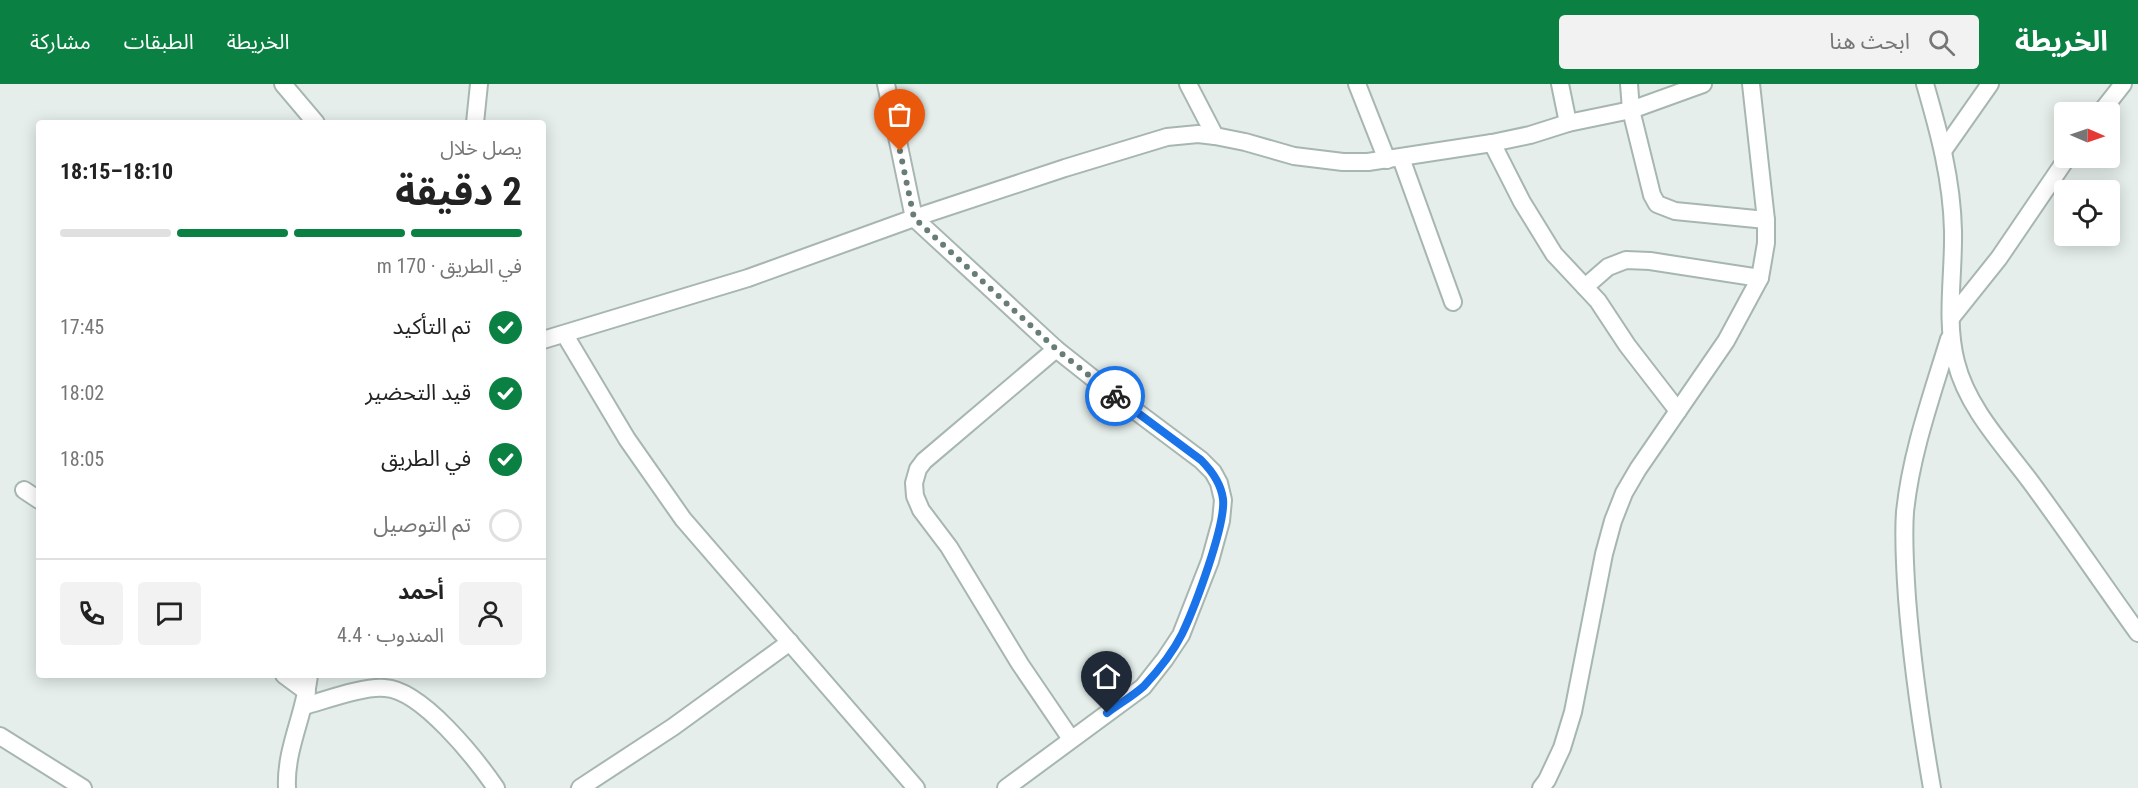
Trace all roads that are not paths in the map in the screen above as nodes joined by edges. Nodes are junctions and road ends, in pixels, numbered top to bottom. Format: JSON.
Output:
{"nodes":[{"id":1,"x":283,"y":84,"type":"edge"},
{"id":2,"x":479,"y":84,"type":"edge"},
{"id":3,"x":886,"y":84,"type":"edge"},
{"id":4,"x":1188,"y":84,"type":"edge"},
{"id":5,"x":1357,"y":84,"type":"edge"},
{"id":6,"x":1560,"y":84,"type":"edge"},
{"id":7,"x":1629,"y":84,"type":"edge"},
{"id":8,"x":1703,"y":84,"type":"edge"},
{"id":9,"x":1751,"y":84,"type":"edge"},
{"id":10,"x":1925,"y":84,"type":"edge"},
{"id":11,"x":1990,"y":84,"type":"edge"},
{"id":12,"x":2123,"y":84,"type":"edge"},
{"id":13,"x":2109,"y":102,"type":"edge"},
{"id":14,"x":1630,"y":110,"type":"junction"},
{"id":15,"x":313,"y":120,"type":"edge"},
{"id":16,"x":475,"y":120,"type":"edge"},
{"id":17,"x":1568,"y":123,"type":"junction"},
{"id":18,"x":1215,"y":136,"type":"junction"},
{"id":19,"x":1492,"y":143,"type":"junction"},
{"id":20,"x":1943,"y":151,"type":"junction"},
{"id":21,"x":1394,"y":159,"type":"junction"},
{"id":22,"x":2060,"y":168,"type":"edge"},
{"id":23,"x":914,"y":218,"type":"junction"},
{"id":24,"x":1766,"y":220,"type":"junction"},
{"id":25,"x":1760,"y":278,"type":"junction"},
{"id":26,"x":1585,"y":287,"type":"junction"},
{"id":27,"x":1453,"y":302,"type":"dead end"},
{"id":28,"x":1951,"y":318,"type":"junction"},
{"id":29,"x":566,"y":335,"type":"junction"},
{"id":30,"x":1950,"y":336,"type":"junction"},
{"id":31,"x":546,"y":339,"type":"edge"},
{"id":32,"x":1056,"y":349,"type":"junction"},
{"id":33,"x":1678,"y":411,"type":"junction"},
{"id":34,"x":24,"y":490,"type":"dead end"},
{"id":35,"x":36,"y":498,"type":"edge"},
{"id":36,"x":2138,"y":633,"type":"edge"},
{"id":37,"x":790,"y":642,"type":"junction"},
{"id":38,"x":288,"y":678,"type":"edge"},
{"id":39,"x":307,"y":691,"type":"edge"},
{"id":40,"x":0,"y":736,"type":"edge"},
{"id":41,"x":1071,"y":739,"type":"junction"},
{"id":42,"x":82,"y":788,"type":"edge"},
{"id":43,"x":287,"y":788,"type":"edge"},
{"id":44,"x":496,"y":788,"type":"edge"},
{"id":45,"x":580,"y":788,"type":"edge"},
{"id":46,"x":916,"y":788,"type":"edge"},
{"id":47,"x":1006,"y":788,"type":"edge"},
{"id":48,"x":1541,"y":788,"type":"edge"},
{"id":49,"x":1932,"y":788,"type":"edge"}],
"edges":[{"from":1,"to":15,"type":"street"},
{"from":2,"to":16,"type":"street"},
{"from":3,"to":23,"type":"street"},
{"from":4,"to":18,"type":"street"},
{"from":5,"to":21,"type":"street"},
{"from":6,"to":17,"type":"street"},
{"from":7,"to":14,"type":"street"},
{"from":8,"to":14,"type":"street"},
{"from":9,"to":24,"type":"street"},
{"from":10,"to":20,"type":"street"},
{"from":11,"to":20,"type":"street"},
{"from":12,"to":13,"type":"street"},
{"from":14,"to":17,"type":"street"},
{"from":14,"to":24,"type":"street"},
{"from":17,"to":19,"type":"street"},
{"from":18,"to":21,"type":"street"},
{"from":18,"to":23,"type":"street"},
{"from":19,"to":21,"type":"street"},
{"from":19,"to":26,"type":"street"},
{"from":20,"to":28,"type":"street"},
{"from":21,"to":27,"type":"street"},
{"from":22,"to":28,"type":"street"},
{"from":23,"to":29,"type":"street"},
{"from":23,"to":32,"type":"street"},
{"from":24,"to":25,"type":"street"},
{"from":25,"to":26,"type":"street"},
{"from":25,"to":33,"type":"street"},
{"from":26,"to":33,"type":"street"},
{"from":28,"to":30,"type":"street"},
{"from":29,"to":31,"type":"street"},
{"from":29,"to":37,"type":"street"},
{"from":30,"to":36,"type":"street"},
{"from":30,"to":49,"type":"street"},
{"from":32,"to":41,"type":"street"},
{"from":32,"to":41,"type":"street"},
{"from":33,"to":48,"type":"street"},
{"from":34,"to":35,"type":"street"},
{"from":37,"to":45,"type":"street"},
{"from":37,"to":46,"type":"street"},
{"from":38,"to":39,"type":"street"},
{"from":39,"to":43,"type":"street"},
{"from":39,"to":44,"type":"street"},
{"from":40,"to":42,"type":"street"},
{"from":41,"to":47,"type":"street"}]}
